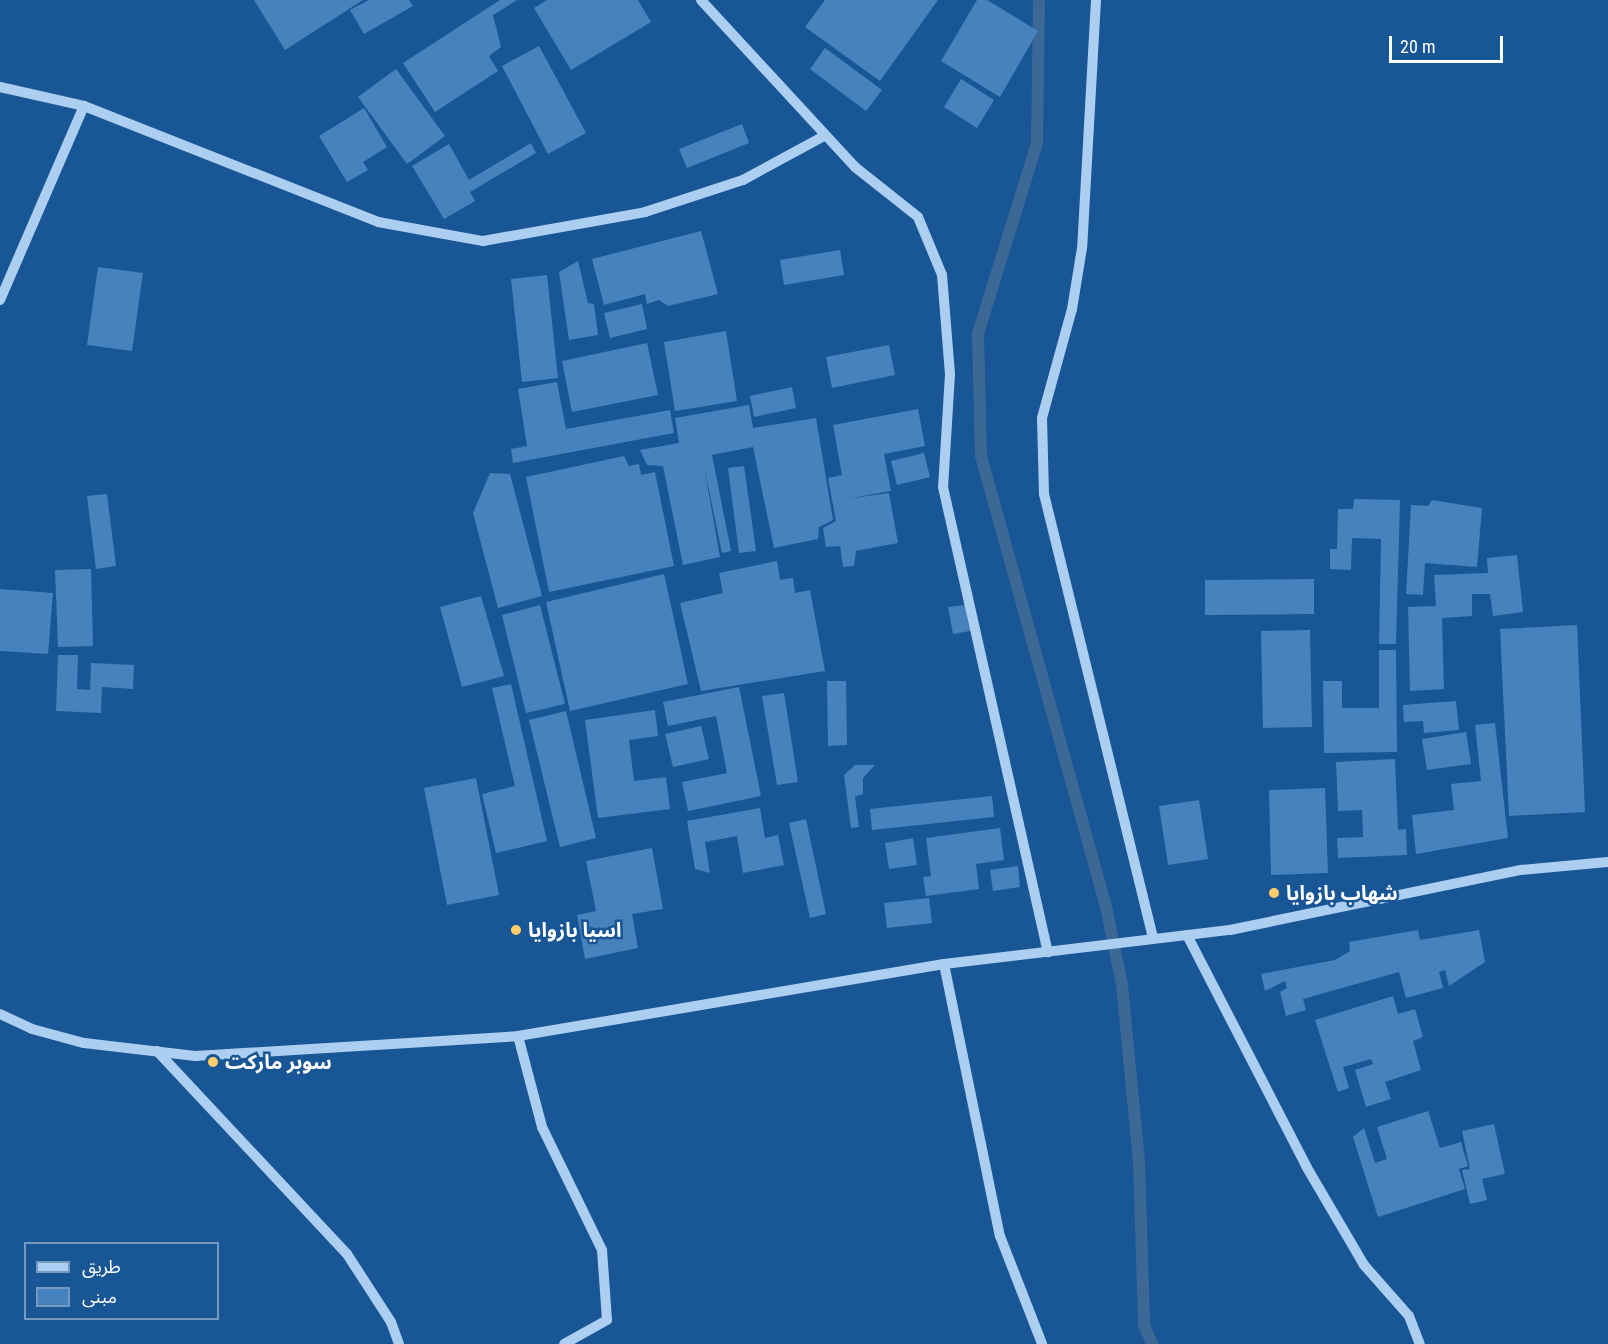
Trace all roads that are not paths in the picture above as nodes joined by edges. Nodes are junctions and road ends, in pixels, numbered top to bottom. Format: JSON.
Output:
{"nodes":[{"id":1,"x":701,"y":0,"type":"edge"},
{"id":2,"x":1096,"y":0,"type":"edge"},
{"id":3,"x":0,"y":87,"type":"edge"},
{"id":4,"x":84,"y":106,"type":"junction"},
{"id":5,"x":824,"y":136,"type":"junction"},
{"id":6,"x":0,"y":300,"type":"edge"},
{"id":7,"x":1608,"y":862,"type":"edge"},
{"id":8,"x":1186,"y":935,"type":"junction"},
{"id":9,"x":1153,"y":939,"type":"junction"},
{"id":10,"x":1048,"y":952,"type":"junction"},
{"id":11,"x":944,"y":964,"type":"junction"},
{"id":12,"x":0,"y":1014,"type":"edge"},
{"id":13,"x":518,"y":1036,"type":"junction"},
{"id":14,"x":157,"y":1052,"type":"junction"},
{"id":15,"x":399,"y":1344,"type":"edge"},
{"id":16,"x":564,"y":1344,"type":"edge"},
{"id":17,"x":1042,"y":1344,"type":"edge"},
{"id":18,"x":1420,"y":1344,"type":"edge"}],
"edges":[{"from":1,"to":5,"type":"street"},
{"from":2,"to":9,"type":"street"},
{"from":3,"to":4,"type":"street"},
{"from":4,"to":5,"type":"street"},
{"from":4,"to":6,"type":"street"},
{"from":5,"to":10,"type":"street"},
{"from":7,"to":8,"type":"street"},
{"from":8,"to":9,"type":"street"},
{"from":8,"to":18,"type":"street"},
{"from":9,"to":10,"type":"street"},
{"from":10,"to":11,"type":"street"},
{"from":11,"to":13,"type":"street"},
{"from":11,"to":17,"type":"street"},
{"from":12,"to":14,"type":"street"},
{"from":13,"to":14,"type":"street"},
{"from":13,"to":16,"type":"street"},
{"from":14,"to":15,"type":"street"}]}
